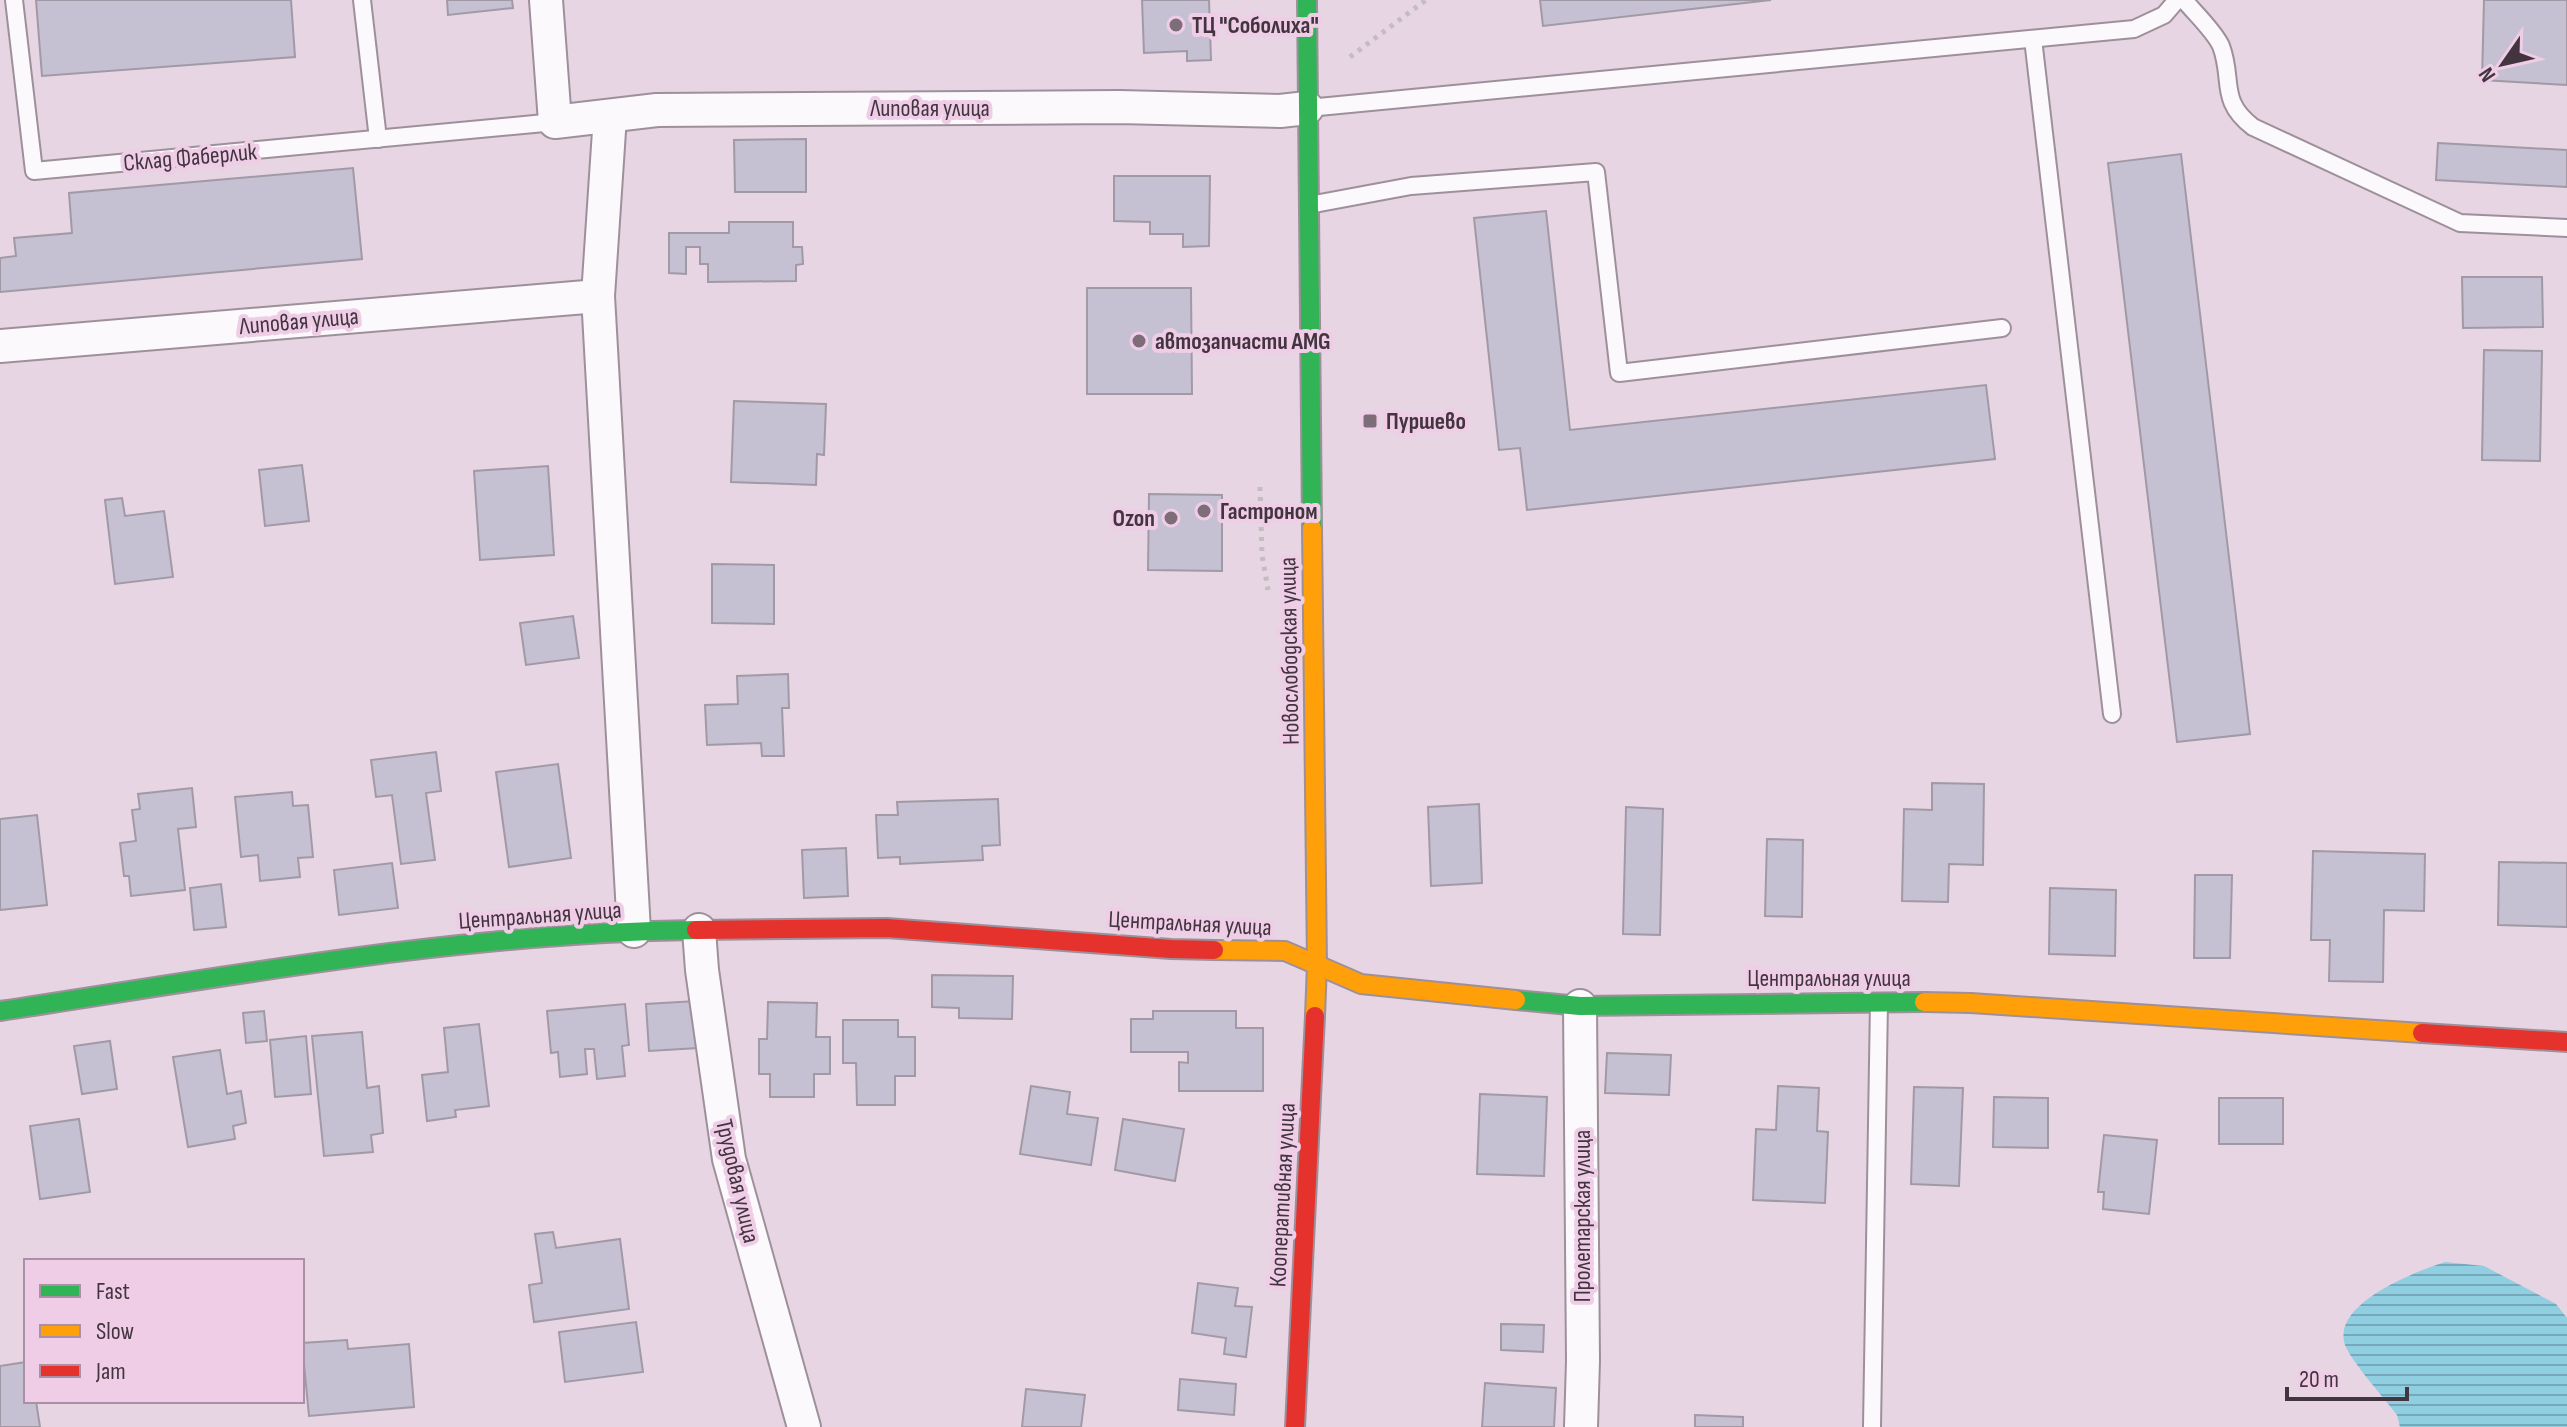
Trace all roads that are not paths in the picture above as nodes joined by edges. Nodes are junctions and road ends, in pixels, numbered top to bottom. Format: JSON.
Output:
{"nodes":[{"id":1,"x":14,"y":0,"type":"edge"},
{"id":2,"x":362,"y":0,"type":"edge"},
{"id":3,"x":546,"y":0,"type":"edge"},
{"id":4,"x":1307,"y":0,"type":"edge"},
{"id":5,"x":2177,"y":0,"type":"edge"},
{"id":6,"x":2184,"y":0,"type":"edge"},
{"id":7,"x":2033,"y":39,"type":"junction"},
{"id":8,"x":1307,"y":108,"type":"junction"},
{"id":9,"x":610,"y":116,"type":"junction"},
{"id":10,"x":555,"y":122,"type":"junction"},
{"id":11,"x":378,"y":139,"type":"junction"},
{"id":12,"x":1308,"y":205,"type":"junction"},
{"id":13,"x":2567,"y":228,"type":"edge"},
{"id":14,"x":598,"y":296,"type":"junction"},
{"id":15,"x":2002,"y":328,"type":"dead end"},
{"id":16,"x":0,"y":346,"type":"edge"},
{"id":17,"x":2112,"y":714,"type":"dead end"},
{"id":18,"x":699,"y":930,"type":"junction"},
{"id":19,"x":634,"y":931,"type":"junction"},
{"id":20,"x":1317,"y":965,"type":"junction"},
{"id":21,"x":1879,"y":1001,"type":"junction"},
{"id":22,"x":1580,"y":1006,"type":"junction"},
{"id":23,"x":0,"y":1011,"type":"edge"},
{"id":24,"x":2567,"y":1042,"type":"edge"},
{"id":25,"x":804,"y":1427,"type":"edge"},
{"id":26,"x":1295,"y":1427,"type":"edge"},
{"id":27,"x":1581,"y":1427,"type":"edge"},
{"id":28,"x":1872,"y":1427,"type":"edge"}],
"edges":[{"from":1,"to":11,"type":"lane","name":"Склад Фаберлик"},
{"from":2,"to":11,"type":"lane"},
{"from":3,"to":10,"type":"street"},
{"from":4,"to":8,"type":"street","name":"Новослободская улица"},
{"from":5,"to":7,"type":"lane"},
{"from":6,"to":13,"type":"lane"},
{"from":7,"to":8,"type":"lane"},
{"from":7,"to":17,"type":"lane"},
{"from":8,"to":9,"type":"street","name":"Липовая улица"},
{"from":8,"to":12,"type":"street","name":"Новослободская улица"},
{"from":9,"to":10,"type":"street","name":"Липовая улица"},
{"from":9,"to":14,"type":"street"},
{"from":10,"to":11,"type":"lane"},
{"from":12,"to":15,"type":"lane"},
{"from":12,"to":20,"type":"street","name":"Новослободская улица"},
{"from":14,"to":16,"type":"street","name":"Липовая улица"},
{"from":14,"to":19,"type":"street"},
{"from":18,"to":19,"type":"street","name":"Центральная улица"},
{"from":18,"to":20,"type":"street","name":"Центральная улица"},
{"from":18,"to":25,"type":"street","name":"Трудовая улица"},
{"from":19,"to":23,"type":"street","name":"Центральная улица"},
{"from":20,"to":22,"type":"street","name":"Центральная улица"},
{"from":20,"to":26,"type":"street","name":"Кооперативная улица"},
{"from":21,"to":22,"type":"street","name":"Центральная улица"},
{"from":21,"to":24,"type":"street","name":"Центральная улица"},
{"from":21,"to":28,"type":"lane"},
{"from":22,"to":27,"type":"street","name":"Пролетарская улица"}]}
